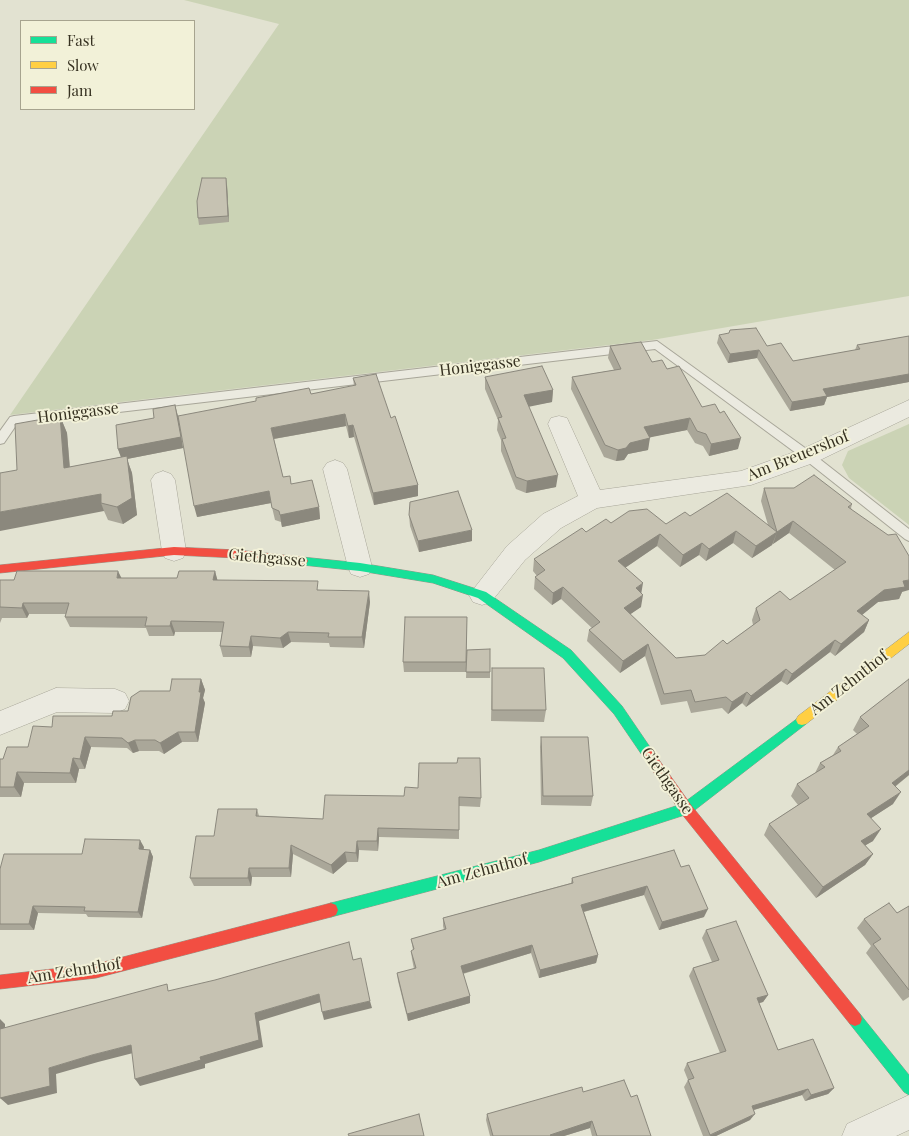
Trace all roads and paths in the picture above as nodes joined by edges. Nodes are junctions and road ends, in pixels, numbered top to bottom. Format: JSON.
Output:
{"nodes":[{"id":1,"x":909,"y":408,"type":"edge"},
{"id":2,"x":559,"y":424,"type":"dead end"},
{"id":3,"x":0,"y":440,"type":"edge"},
{"id":4,"x":808,"y":456,"type":"junction"},
{"id":5,"x":335,"y":469,"type":"dead end"},
{"id":6,"x":163,"y":480,"type":"dead end"},
{"id":7,"x":592,"y":500,"type":"junction"},
{"id":8,"x":909,"y":536,"type":"edge"},
{"id":9,"x":174,"y":552,"type":"junction"},
{"id":10,"x":360,"y":567,"type":"junction"},
{"id":11,"x":0,"y":569,"type":"edge"},
{"id":12,"x":482,"y":595,"type":"junction"},
{"id":13,"x":909,"y":637,"type":"edge"},
{"id":14,"x":115,"y":701,"type":"dead end"},
{"id":15,"x":0,"y":723,"type":"edge"},
{"id":16,"x":686,"y":810,"type":"junction"},
{"id":17,"x":0,"y":982,"type":"edge"},
{"id":18,"x":909,"y":1087,"type":"edge"},
{"id":19,"x":909,"y":1112,"type":"edge"},
{"id":20,"x":859,"y":1136,"type":"edge"}],
"edges":[{"from":1,"to":4,"type":"street","name":"Am Breuershof"},
{"from":2,"to":7,"type":"street"},
{"from":3,"to":4,"type":"lane","name":"Honiggasse"},
{"from":4,"to":7,"type":"street","name":"Am Breuershof"},
{"from":4,"to":8,"type":"lane","name":"Honiggasse"},
{"from":5,"to":10,"type":"street"},
{"from":6,"to":9,"type":"street"},
{"from":7,"to":12,"type":"street","name":"Am Breuershof"},
{"from":9,"to":10,"type":"street","name":"Giethgasse"},
{"from":9,"to":11,"type":"street","name":"Giethgasse"},
{"from":10,"to":12,"type":"street","name":"Giethgasse"},
{"from":12,"to":16,"type":"street","name":"Giethgasse"},
{"from":13,"to":16,"type":"street","name":"Am Zehnthof"},
{"from":14,"to":15,"type":"street"},
{"from":16,"to":17,"type":"street","name":"Am Zehnthof"},
{"from":16,"to":18,"type":"street","name":"Giethgasse"},
{"from":19,"to":20,"type":"street"}]}
